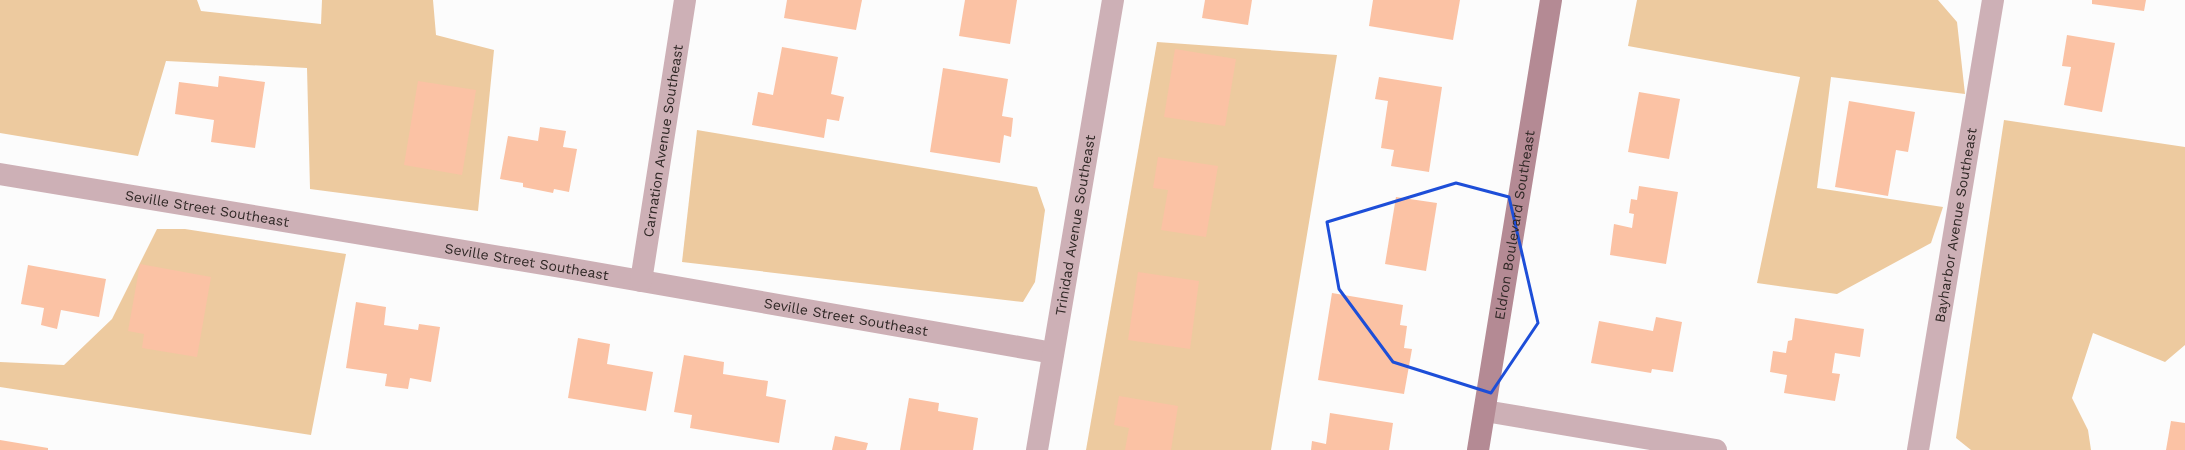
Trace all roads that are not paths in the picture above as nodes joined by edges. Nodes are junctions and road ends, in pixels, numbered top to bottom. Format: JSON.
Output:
{"nodes":[{"id":1,"x":685,"y":0,"type":"edge"},
{"id":2,"x":1112,"y":0,"type":"edge"},
{"id":3,"x":1552,"y":0,"type":"edge"},
{"id":4,"x":1993,"y":0,"type":"edge"},
{"id":5,"x":0,"y":174,"type":"edge"},
{"id":6,"x":641,"y":281,"type":"junction"},
{"id":7,"x":1053,"y":353,"type":"junction"},
{"id":8,"x":1485,"y":411,"type":"junction"},
{"id":9,"x":1037,"y":450,"type":"edge"},
{"id":10,"x":1478,"y":450,"type":"edge"},
{"id":11,"x":1716,"y":450,"type":"edge"},
{"id":12,"x":1918,"y":450,"type":"edge"}],
"edges":[{"from":1,"to":6,"type":"street","name":"Carnation Avenue Southeast"},
{"from":2,"to":7,"type":"street","name":"Trinidad Avenue Southeast"},
{"from":3,"to":8,"type":"street","name":"Eldron Boulevard Southeast"},
{"from":4,"to":12,"type":"street","name":"Bayharbor Avenue Southeast"},
{"from":5,"to":6,"type":"street","name":"Seville Street Southeast"},
{"from":6,"to":7,"type":"street","name":"Seville Street Southeast"},
{"from":7,"to":9,"type":"street","name":"Trinidad Avenue Southeast"},
{"from":8,"to":10,"type":"street","name":"Eldron Boulevard Southeast"},
{"from":8,"to":11,"type":"street"}]}
